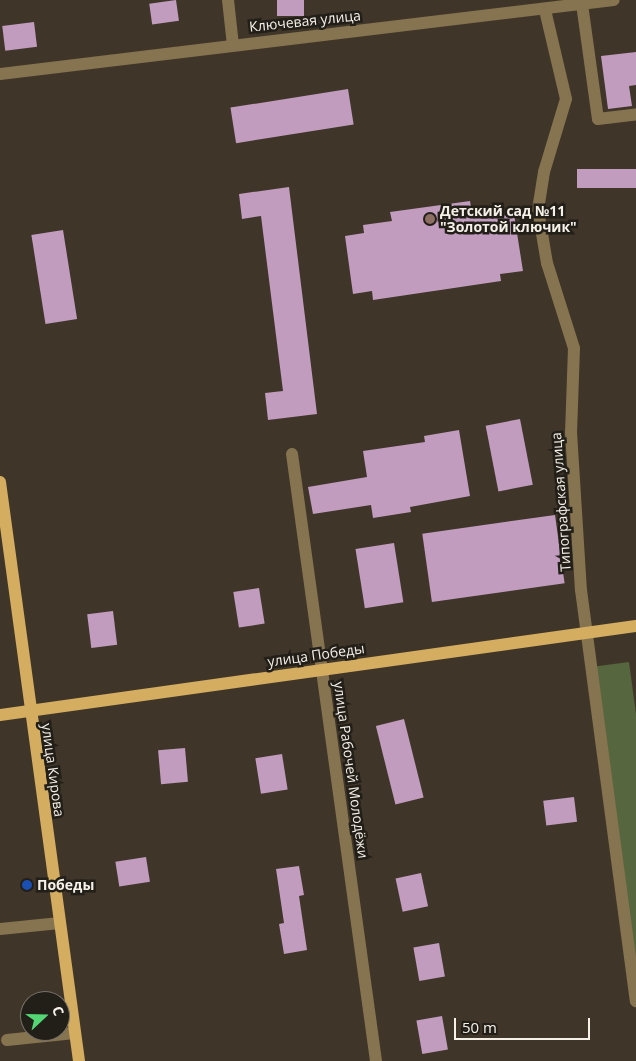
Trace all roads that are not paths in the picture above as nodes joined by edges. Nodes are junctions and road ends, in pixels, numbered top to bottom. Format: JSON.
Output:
{"nodes":[{"id":1,"x":228,"y":0,"type":"edge"},
{"id":2,"x":512,"y":0,"type":"edge"},
{"id":3,"x":614,"y":0,"type":"edge"},
{"id":4,"x":582,"y":4,"type":"junction"},
{"id":5,"x":545,"y":10,"type":"junction"},
{"id":6,"x":514,"y":13,"type":"junction"},
{"id":7,"x":233,"y":44,"type":"junction"},
{"id":8,"x":0,"y":74,"type":"edge"},
{"id":9,"x":636,"y":114,"type":"edge"},
{"id":10,"x":292,"y":454,"type":"dead end"},
{"id":11,"x":0,"y":482,"type":"edge"},
{"id":12,"x":636,"y":626,"type":"edge"},
{"id":13,"x":586,"y":633,"type":"junction"},
{"id":14,"x":321,"y":670,"type":"junction"},
{"id":15,"x":30,"y":710,"type":"junction"},
{"id":16,"x":0,"y":715,"type":"edge"},
{"id":17,"x":630,"y":916,"type":"edge"},
{"id":18,"x":60,"y":923,"type":"junction"},
{"id":19,"x":0,"y":929,"type":"edge"},
{"id":20,"x":636,"y":1001,"type":"edge"},
{"id":21,"x":75,"y":1033,"type":"junction"},
{"id":22,"x":6,"y":1040,"type":"dead end"},
{"id":23,"x":79,"y":1061,"type":"edge"},
{"id":24,"x":376,"y":1061,"type":"edge"}],
"edges":[{"from":1,"to":7,"type":"street"},
{"from":2,"to":6,"type":"street"},
{"from":3,"to":4,"type":"street","name":"Ключевая улица"},
{"from":4,"to":5,"type":"street","name":"Ключевая улица"},
{"from":4,"to":9,"type":"street"},
{"from":5,"to":6,"type":"street","name":"Ключевая улица"},
{"from":5,"to":13,"type":"street","name":"Типографская улица"},
{"from":6,"to":7,"type":"street","name":"Ключевая улица"},
{"from":7,"to":8,"type":"street","name":"Ключевая улица"},
{"from":10,"to":14,"type":"street","name":"улица Рабочей Молодёжи"},
{"from":11,"to":15,"type":"main road","name":"улица Кирова"},
{"from":12,"to":13,"type":"main road","name":"улица Победы"},
{"from":13,"to":14,"type":"main road","name":"улица Победы"},
{"from":13,"to":17,"type":"street","name":"Типографская улица"},
{"from":14,"to":15,"type":"main road","name":"улица Победы"},
{"from":14,"to":24,"type":"street","name":"улица Рабочей Молодёжи"},
{"from":15,"to":16,"type":"main road","name":"улица Победы"},
{"from":15,"to":18,"type":"main road","name":"улица Кирова"},
{"from":17,"to":20,"type":"street","name":"Типографская улица"},
{"from":18,"to":19,"type":"street"},
{"from":18,"to":21,"type":"main road","name":"улица Кирова"},
{"from":21,"to":22,"type":"street"},
{"from":21,"to":23,"type":"main road","name":"улица Кирова"}]}
